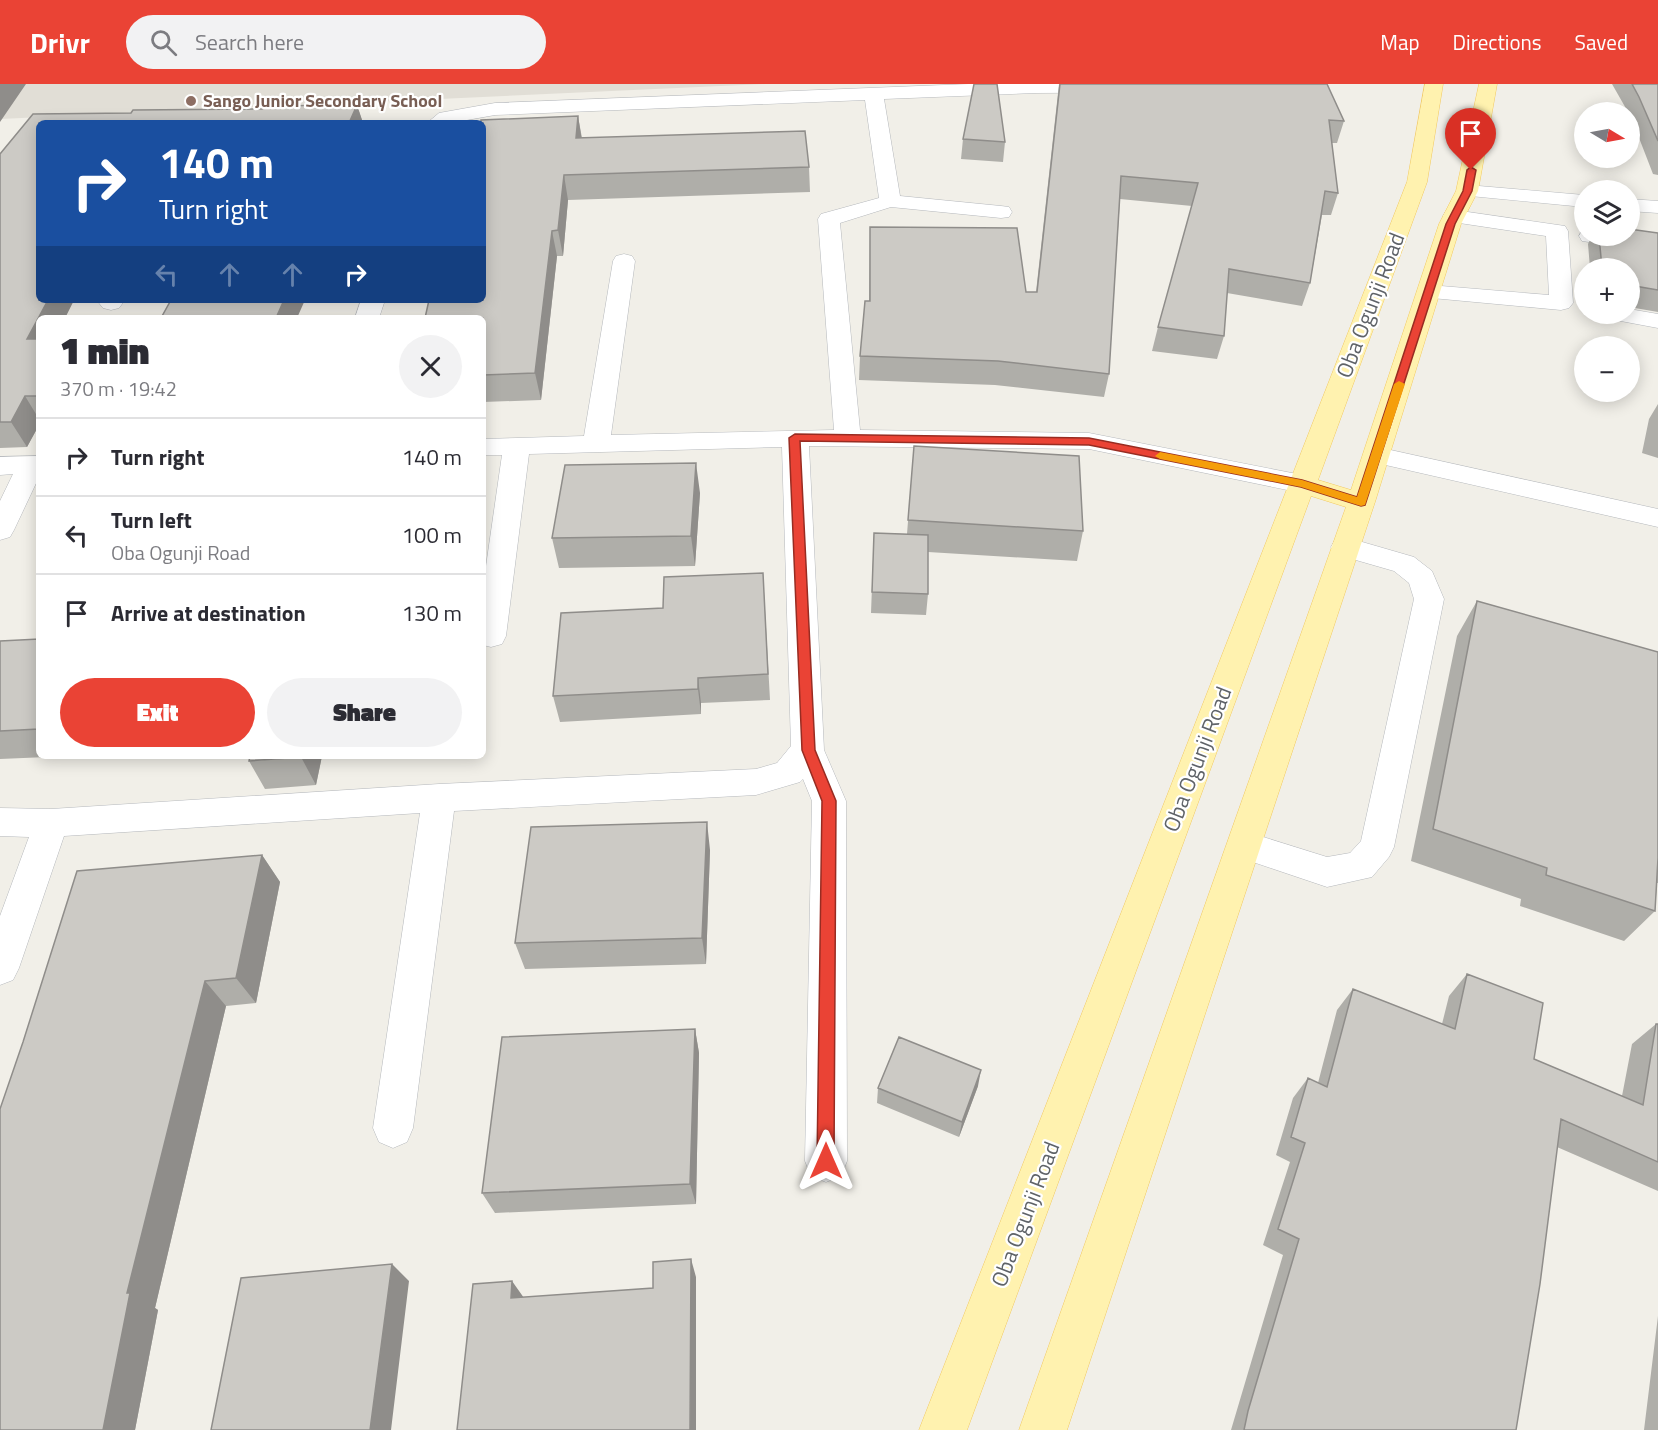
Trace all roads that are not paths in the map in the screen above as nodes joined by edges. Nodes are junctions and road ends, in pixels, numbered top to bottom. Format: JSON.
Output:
{"nodes":[{"id":1,"x":1180,"y":84,"type":"edge"},
{"id":2,"x":1434,"y":84,"type":"edge"},
{"id":3,"x":1488,"y":84,"type":"edge"},
{"id":4,"x":1036,"y":86,"type":"edge"},
{"id":5,"x":874,"y":95,"type":"junction"},
{"id":6,"x":441,"y":120,"type":"edge"},
{"id":7,"x":890,"y":201,"type":"junction"},
{"id":8,"x":1574,"y":201,"type":"edge"},
{"id":9,"x":1461,"y":203,"type":"junction"},
{"id":10,"x":1640,"y":206,"type":"edge"},
{"id":11,"x":1658,"y":207,"type":"edge"},
{"id":12,"x":1001,"y":212,"type":"dead end"},
{"id":13,"x":1557,"y":231,"type":"junction"},
{"id":14,"x":1574,"y":234,"type":"edge"},
{"id":15,"x":1640,"y":243,"type":"edge"},
{"id":16,"x":1658,"y":245,"type":"edge"},
{"id":17,"x":624,"y":261,"type":"dead end"},
{"id":18,"x":1429,"y":292,"type":"junction"},
{"id":19,"x":1573,"y":305,"type":"edge"},
{"id":20,"x":1640,"y":318,"type":"edge"},
{"id":21,"x":1658,"y":321,"type":"edge"},
{"id":22,"x":795,"y":438,"type":"junction"},
{"id":23,"x":848,"y":438,"type":"junction"},
{"id":24,"x":596,"y":444,"type":"junction"},
{"id":25,"x":517,"y":445,"type":"junction"},
{"id":26,"x":486,"y":447,"type":"edge"},
{"id":27,"x":1377,"y":455,"type":"junction"},
{"id":28,"x":35,"y":465,"type":"edge"},
{"id":29,"x":0,"y":466,"type":"edge"},
{"id":30,"x":1302,"y":484,"type":"junction"},
{"id":31,"x":1361,"y":502,"type":"junction"},
{"id":32,"x":1658,"y":518,"type":"edge"},
{"id":33,"x":0,"y":530,"type":"edge"},
{"id":34,"x":1345,"y":547,"type":"junction"},
{"id":35,"x":491,"y":636,"type":"dead end"},
{"id":36,"x":808,"y":750,"type":"junction"},
{"id":37,"x":439,"y":798,"type":"junction"},
{"id":38,"x":0,"y":822,"type":"edge"},
{"id":39,"x":51,"y":823,"type":"junction"},
{"id":40,"x":1244,"y":845,"type":"junction"},
{"id":41,"x":0,"y":968,"type":"edge"},
{"id":42,"x":393,"y":1128,"type":"dead end"},
{"id":43,"x":826,"y":1161,"type":"dead end"},
{"id":44,"x":943,"y":1430,"type":"edge"},
{"id":45,"x":1043,"y":1430,"type":"edge"}],
"edges":[{"from":1,"to":4,"type":"street"},
{"from":2,"to":30,"type":"main road","name":"Oba Ogunji Road"},
{"from":3,"to":9,"type":"main road"},
{"from":4,"to":5,"type":"street"},
{"from":5,"to":6,"type":"street"},
{"from":5,"to":7,"type":"street"},
{"from":7,"to":12,"type":"street"},
{"from":7,"to":23,"type":"street"},
{"from":8,"to":9,"type":"street"},
{"from":9,"to":13,"type":"street"},
{"from":9,"to":18,"type":"main road"},
{"from":10,"to":11,"type":"street"},
{"from":13,"to":14,"type":"street"},
{"from":13,"to":19,"type":"street"},
{"from":15,"to":16,"type":"street"},
{"from":17,"to":24,"type":"street"},
{"from":18,"to":19,"type":"street"},
{"from":18,"to":27,"type":"main road"},
{"from":20,"to":21,"type":"street"},
{"from":22,"to":23,"type":"street"},
{"from":22,"to":24,"type":"street"},
{"from":22,"to":36,"type":"street"},
{"from":23,"to":30,"type":"street"},
{"from":24,"to":25,"type":"street"},
{"from":25,"to":26,"type":"street"},
{"from":25,"to":35,"type":"street"},
{"from":27,"to":31,"type":"main road"},
{"from":27,"to":32,"type":"street"},
{"from":28,"to":29,"type":"street"},
{"from":28,"to":33,"type":"street"},
{"from":30,"to":31,"type":"main road"},
{"from":30,"to":44,"type":"main road","name":"Oba Ogunji Road"},
{"from":31,"to":34,"type":"main road"},
{"from":34,"to":40,"type":"main road"},
{"from":34,"to":40,"type":"street"},
{"from":36,"to":37,"type":"street"},
{"from":36,"to":43,"type":"street"},
{"from":37,"to":39,"type":"street"},
{"from":37,"to":42,"type":"street"},
{"from":38,"to":39,"type":"street"},
{"from":39,"to":41,"type":"street"},
{"from":40,"to":45,"type":"main road"}]}
